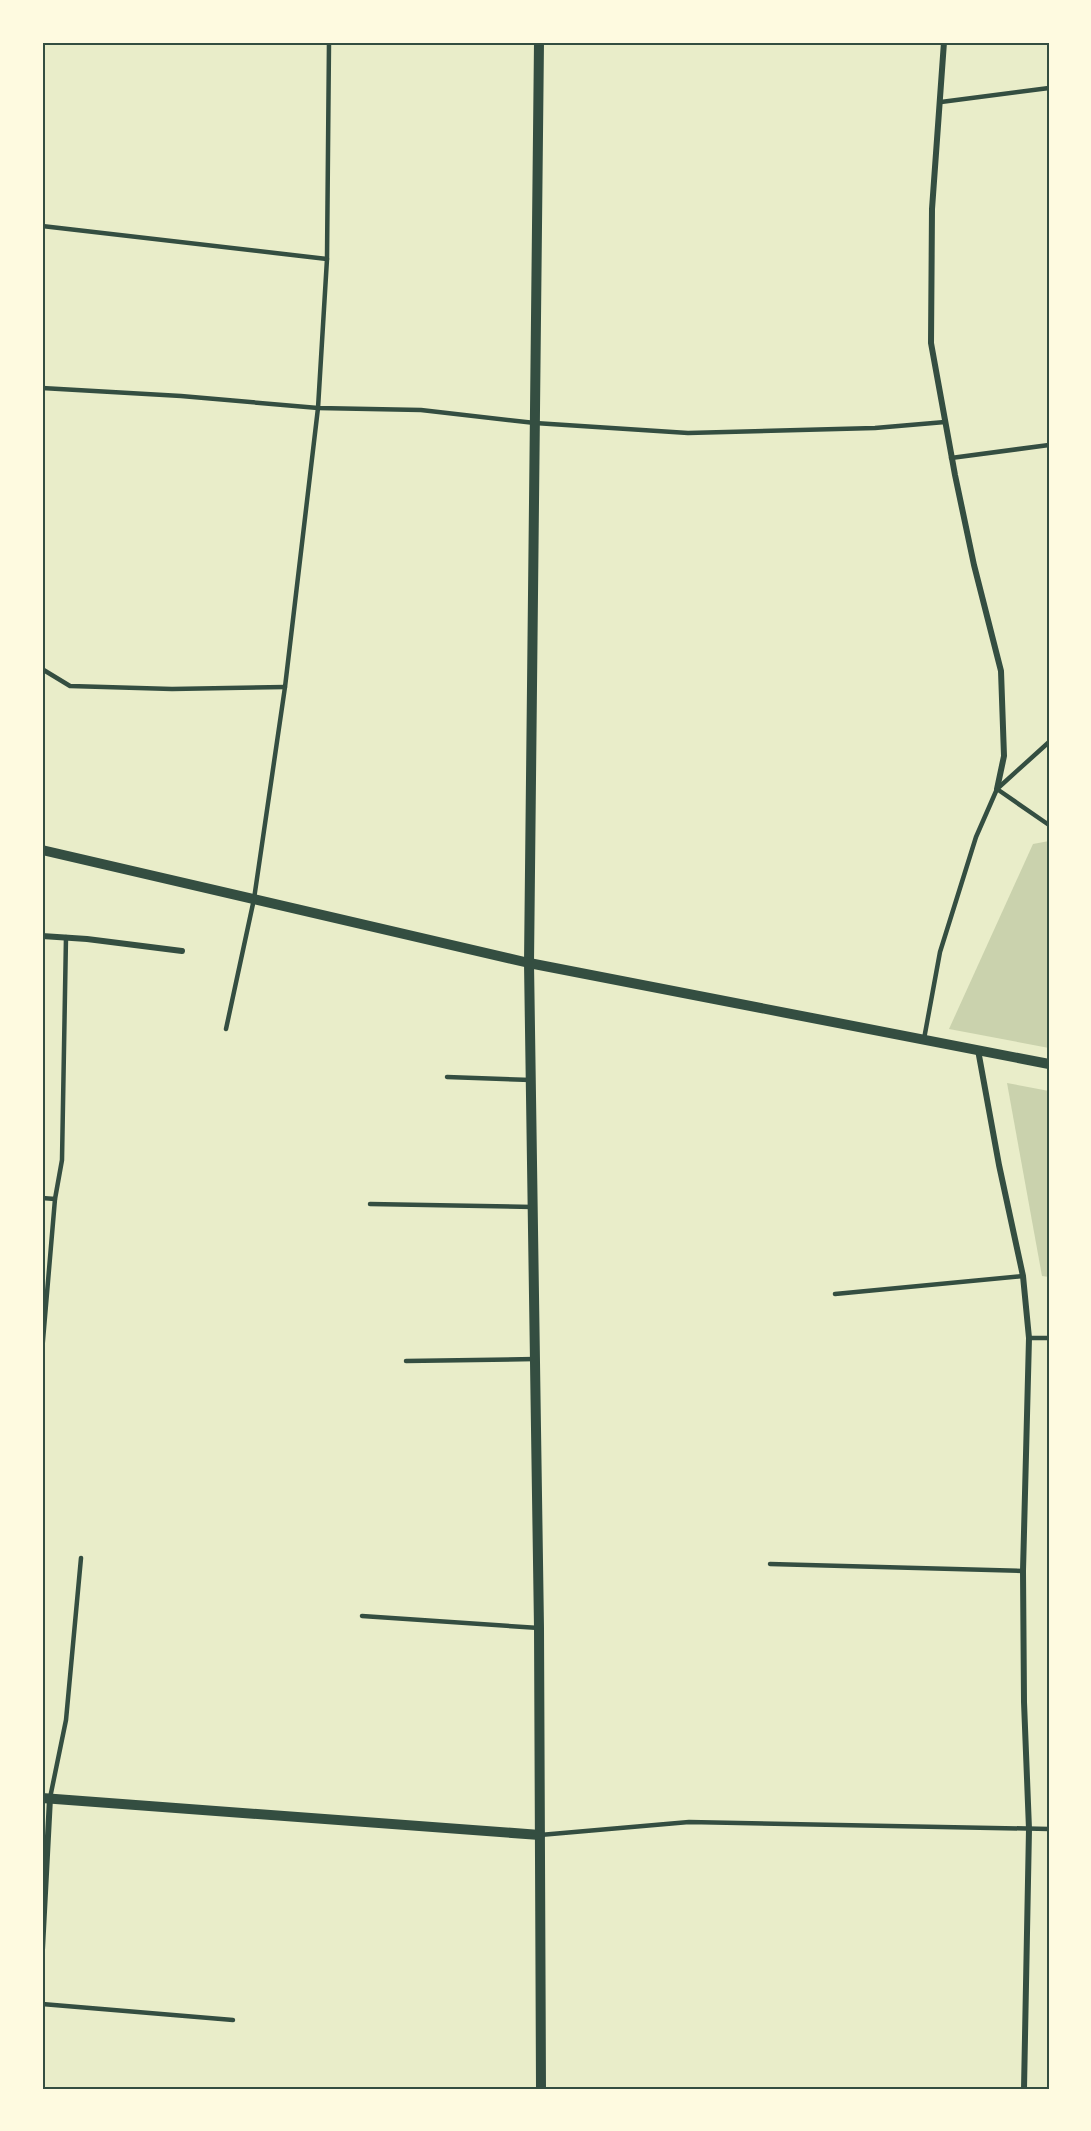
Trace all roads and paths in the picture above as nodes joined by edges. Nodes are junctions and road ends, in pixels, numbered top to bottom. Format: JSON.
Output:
{"nodes":[{"id":1,"x":329,"y":42,"type":"edge"},
{"id":2,"x":539,"y":42,"type":"edge"},
{"id":3,"x":944,"y":42,"type":"edge"},
{"id":4,"x":1049,"y":88,"type":"edge"},
{"id":5,"x":941,"y":102,"type":"junction"},
{"id":6,"x":42,"y":226,"type":"edge"},
{"id":7,"x":327,"y":259,"type":"junction"},
{"id":8,"x":42,"y":388,"type":"edge"},
{"id":9,"x":318,"y":408,"type":"junction"},
{"id":10,"x":945,"y":422,"type":"junction"},
{"id":11,"x":535,"y":423,"type":"junction"},
{"id":12,"x":1049,"y":445,"type":"edge"},
{"id":13,"x":951,"y":458,"type":"junction"},
{"id":14,"x":42,"y":669,"type":"edge"},
{"id":15,"x":285,"y":687,"type":"junction"},
{"id":16,"x":1049,"y":742,"type":"edge"},
{"id":17,"x":997,"y":789,"type":"junction"},
{"id":18,"x":1049,"y":825,"type":"edge"},
{"id":19,"x":42,"y":850,"type":"edge"},
{"id":20,"x":254,"y":899,"type":"junction"},
{"id":21,"x":42,"y":936,"type":"edge"},
{"id":22,"x":66,"y":937,"type":"junction"},
{"id":23,"x":182,"y":951,"type":"dead end"},
{"id":24,"x":529,"y":963,"type":"junction"},
{"id":25,"x":226,"y":1029,"type":"dead end"},
{"id":26,"x":924,"y":1040,"type":"junction"},
{"id":27,"x":978,"y":1050,"type":"junction"},
{"id":28,"x":1049,"y":1064,"type":"edge"},
{"id":29,"x":447,"y":1077,"type":"dead end"},
{"id":30,"x":531,"y":1080,"type":"junction"},
{"id":31,"x":42,"y":1198,"type":"edge"},
{"id":32,"x":56,"y":1199,"type":"junction"},
{"id":33,"x":370,"y":1204,"type":"dead end"},
{"id":34,"x":533,"y":1207,"type":"junction"},
{"id":35,"x":1023,"y":1276,"type":"junction"},
{"id":36,"x":835,"y":1294,"type":"dead end"},
{"id":37,"x":1029,"y":1338,"type":"junction"},
{"id":38,"x":1049,"y":1338,"type":"edge"},
{"id":39,"x":42,"y":1352,"type":"edge"},
{"id":40,"x":535,"y":1359,"type":"junction"},
{"id":41,"x":406,"y":1361,"type":"dead end"},
{"id":42,"x":81,"y":1558,"type":"dead end"},
{"id":43,"x":770,"y":1564,"type":"dead end"},
{"id":44,"x":1023,"y":1571,"type":"junction"},
{"id":45,"x":362,"y":1616,"type":"dead end"},
{"id":46,"x":539,"y":1628,"type":"junction"},
{"id":47,"x":46,"y":1798,"type":"edge"},
{"id":48,"x":1029,"y":1829,"type":"junction"},
{"id":49,"x":1049,"y":1829,"type":"edge"},
{"id":50,"x":540,"y":1835,"type":"junction"},
{"id":51,"x":42,"y":1950,"type":"edge"},
{"id":52,"x":42,"y":2004,"type":"edge"},
{"id":53,"x":233,"y":2020,"type":"dead end"},
{"id":54,"x":541,"y":2089,"type":"edge"},
{"id":55,"x":1024,"y":2089,"type":"edge"}],
"edges":[{"from":1,"to":7,"type":"lane"},
{"from":2,"to":11,"type":"street"},
{"from":3,"to":5,"type":"street"},
{"from":4,"to":5,"type":"lane"},
{"from":5,"to":10,"type":"street"},
{"from":6,"to":7,"type":"lane"},
{"from":7,"to":9,"type":"lane"},
{"from":8,"to":9,"type":"lane"},
{"from":9,"to":11,"type":"lane"},
{"from":9,"to":15,"type":"lane"},
{"from":10,"to":11,"type":"lane"},
{"from":10,"to":13,"type":"street"},
{"from":11,"to":24,"type":"street"},
{"from":12,"to":13,"type":"lane"},
{"from":13,"to":17,"type":"street"},
{"from":14,"to":15,"type":"lane"},
{"from":15,"to":20,"type":"lane"},
{"from":16,"to":17,"type":"lane"},
{"from":17,"to":18,"type":"lane"},
{"from":17,"to":26,"type":"lane"},
{"from":19,"to":20,"type":"street"},
{"from":20,"to":24,"type":"street"},
{"from":20,"to":25,"type":"lane"},
{"from":21,"to":22,"type":"street"},
{"from":22,"to":23,"type":"street"},
{"from":22,"to":32,"type":"lane"},
{"from":24,"to":26,"type":"street"},
{"from":24,"to":30,"type":"street"},
{"from":26,"to":27,"type":"street"},
{"from":27,"to":28,"type":"street"},
{"from":27,"to":35,"type":"street"},
{"from":29,"to":30,"type":"lane"},
{"from":30,"to":34,"type":"street"},
{"from":31,"to":32,"type":"lane"},
{"from":32,"to":39,"type":"lane"},
{"from":33,"to":34,"type":"lane"},
{"from":34,"to":40,"type":"street"},
{"from":35,"to":36,"type":"lane"},
{"from":35,"to":37,"type":"street"},
{"from":37,"to":38,"type":"lane"},
{"from":37,"to":44,"type":"street"},
{"from":40,"to":41,"type":"lane"},
{"from":40,"to":46,"type":"street"},
{"from":42,"to":47,"type":"lane"},
{"from":43,"to":44,"type":"lane"},
{"from":44,"to":48,"type":"street"},
{"from":45,"to":46,"type":"lane"},
{"from":46,"to":50,"type":"street"},
{"from":47,"to":50,"type":"street"},
{"from":47,"to":51,"type":"street"},
{"from":48,"to":49,"type":"lane"},
{"from":48,"to":50,"type":"lane"},
{"from":48,"to":55,"type":"street"},
{"from":50,"to":54,"type":"street"},
{"from":52,"to":53,"type":"lane"}]}
